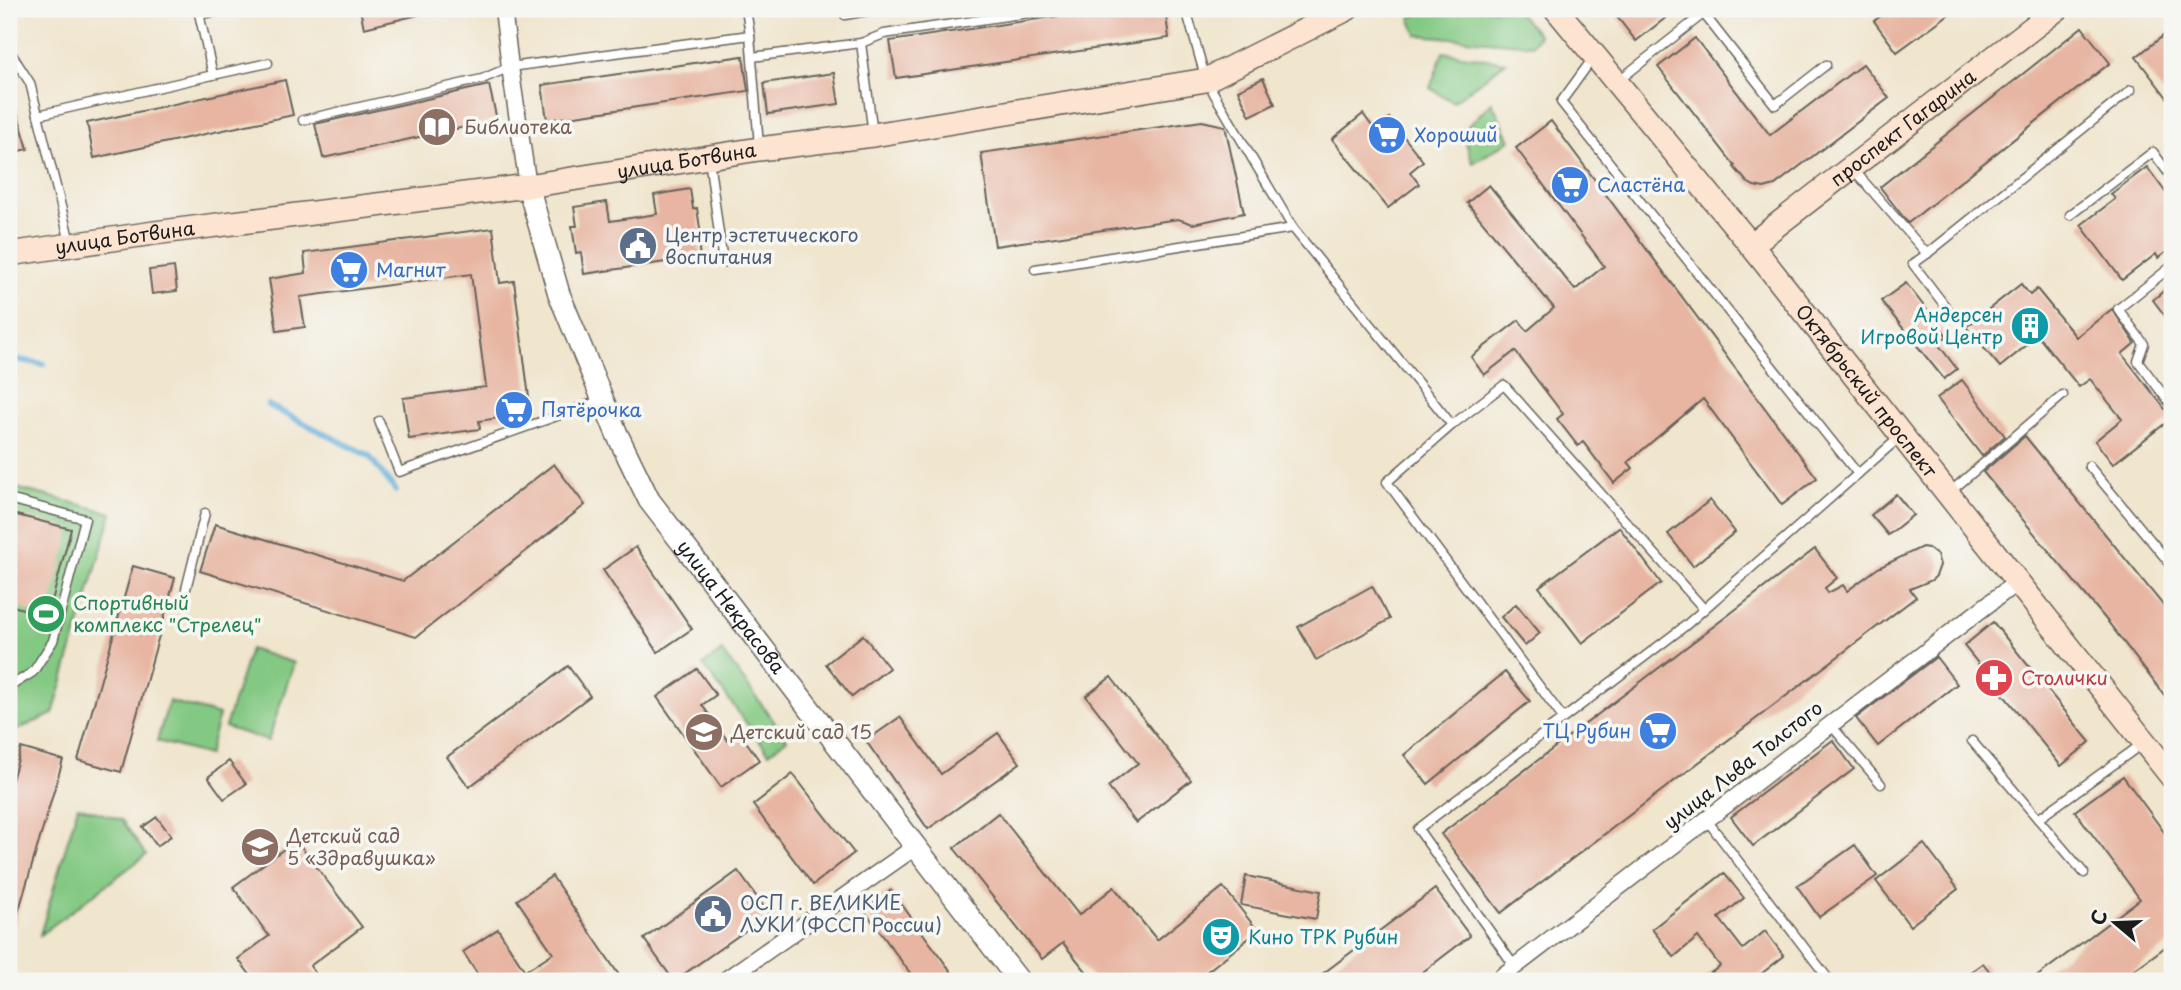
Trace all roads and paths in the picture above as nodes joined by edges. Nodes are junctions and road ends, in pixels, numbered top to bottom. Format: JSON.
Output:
{"nodes":[{"id":1,"x":239,"y":9,"type":"edge"},
{"id":2,"x":503,"y":9,"type":"edge"},
{"id":3,"x":746,"y":9,"type":"edge"},
{"id":4,"x":879,"y":9,"type":"edge"},
{"id":5,"x":1055,"y":9,"type":"edge"},
{"id":6,"x":1186,"y":9,"type":"edge"},
{"id":7,"x":1347,"y":9,"type":"edge"},
{"id":8,"x":1556,"y":9,"type":"edge"},
{"id":9,"x":2054,"y":10,"type":"edge"},
{"id":10,"x":198,"y":11,"type":"edge"},
{"id":11,"x":1702,"y":11,"type":"edge"},
{"id":12,"x":845,"y":15,"type":"dead end"},
{"id":13,"x":750,"y":35,"type":"junction"},
{"id":14,"x":861,"y":43,"type":"junction"},
{"id":15,"x":9,"y":50,"type":"edge"},
{"id":16,"x":1595,"y":56,"type":"junction"},
{"id":17,"x":752,"y":57,"type":"junction"},
{"id":18,"x":268,"y":62,"type":"dead end"},
{"id":19,"x":1826,"y":65,"type":"dead end"},
{"id":20,"x":510,"y":67,"type":"junction"},
{"id":21,"x":213,"y":75,"type":"junction"},
{"id":22,"x":1206,"y":80,"type":"junction"},
{"id":23,"x":1617,"y":82,"type":"junction"},
{"id":24,"x":2131,"y":90,"type":"dead end"},
{"id":25,"x":38,"y":115,"type":"junction"},
{"id":26,"x":303,"y":120,"type":"dead end"},
{"id":27,"x":873,"y":135,"type":"junction"},
{"id":28,"x":759,"y":149,"type":"junction"},
{"id":29,"x":709,"y":157,"type":"junction"},
{"id":30,"x":1853,"y":169,"type":"junction"},
{"id":31,"x":2172,"y":178,"type":"edge"},
{"id":32,"x":528,"y":186,"type":"junction"},
{"id":33,"x":2070,"y":215,"type":"dead end"},
{"id":34,"x":1293,"y":228,"type":"junction"},
{"id":35,"x":71,"y":245,"type":"junction"},
{"id":36,"x":1751,"y":245,"type":"junction"},
{"id":37,"x":9,"y":254,"type":"edge"},
{"id":38,"x":1927,"y":254,"type":"junction"},
{"id":39,"x":723,"y":263,"type":"dead end"},
{"id":40,"x":2172,"y":267,"type":"edge"},
{"id":41,"x":1035,"y":269,"type":"dead end"},
{"id":42,"x":1952,"y":315,"type":"dead end"},
{"id":43,"x":2063,"y":396,"type":"dead end"},
{"id":44,"x":604,"y":400,"type":"junction"},
{"id":45,"x":2172,"y":406,"type":"edge"},
{"id":46,"x":379,"y":421,"type":"dead end"},
{"id":47,"x":1452,"y":425,"type":"junction"},
{"id":48,"x":1902,"y":436,"type":"junction"},
{"id":49,"x":2089,"y":466,"type":"dead end"},
{"id":50,"x":1858,"y":474,"type":"junction"},
{"id":51,"x":1948,"y":494,"type":"junction"},
{"id":52,"x":9,"y":499,"type":"edge"},
{"id":53,"x":205,"y":513,"type":"dead end"},
{"id":54,"x":2172,"y":566,"type":"edge"},
{"id":55,"x":2017,"y":582,"type":"junction"},
{"id":56,"x":186,"y":589,"type":"dead end"},
{"id":57,"x":1704,"y":610,"type":"junction"},
{"id":58,"x":9,"y":687,"type":"edge"},
{"id":59,"x":1563,"y":718,"type":"junction"},
{"id":60,"x":1830,"y":724,"type":"junction"},
{"id":61,"x":1972,"y":741,"type":"dead end"},
{"id":62,"x":2144,"y":742,"type":"junction"},
{"id":63,"x":2166,"y":765,"type":"edge"},
{"id":64,"x":1881,"y":784,"type":"dead end"},
{"id":65,"x":1706,"y":819,"type":"junction"},
{"id":66,"x":2038,"y":819,"type":"junction"},
{"id":67,"x":915,"y":848,"type":"junction"},
{"id":68,"x":2084,"y":873,"type":"dead end"},
{"id":69,"x":1515,"y":967,"type":"junction"},
{"id":70,"x":724,"y":981,"type":"edge"},
{"id":71,"x":1019,"y":981,"type":"edge"},
{"id":72,"x":1496,"y":981,"type":"edge"},
{"id":73,"x":1830,"y":981,"type":"edge"}],
"edges":[{"from":1,"to":10,"type":"lane"},
{"from":2,"to":20,"type":"street"},
{"from":3,"to":13,"type":"lane"},
{"from":4,"to":12,"type":"lane"},
{"from":5,"to":14,"type":"lane"},
{"from":6,"to":22,"type":"lane"},
{"from":7,"to":22,"type":"main road","name":"улица Ботвина"},
{"from":8,"to":16,"type":"main road","name":"Октябрьский проспект"},
{"from":9,"to":30,"type":"main road","name":"проспект Гагарина"},
{"from":10,"to":21,"type":"lane"},
{"from":11,"to":19,"type":"lane"},
{"from":11,"to":23,"type":"lane"},
{"from":13,"to":17,"type":"lane"},
{"from":13,"to":20,"type":"lane"},
{"from":14,"to":17,"type":"lane"},
{"from":14,"to":27,"type":"lane"},
{"from":15,"to":25,"type":"lane"},
{"from":16,"to":23,"type":"main road","name":"Октябрьский проспект"},
{"from":16,"to":50,"type":"lane"},
{"from":17,"to":28,"type":"lane"},
{"from":18,"to":21,"type":"lane"},
{"from":20,"to":26,"type":"lane"},
{"from":20,"to":32,"type":"street"},
{"from":21,"to":25,"type":"lane"},
{"from":22,"to":27,"type":"main road","name":"улица Ботвина"},
{"from":22,"to":34,"type":"lane"},
{"from":23,"to":36,"type":"main road","name":"Октябрьский проспект"},
{"from":24,"to":38,"type":"lane"},
{"from":25,"to":35,"type":"lane"},
{"from":27,"to":28,"type":"main road","name":"улица Ботвина"},
{"from":28,"to":29,"type":"main road","name":"улица Ботвина"},
{"from":29,"to":32,"type":"main road","name":"улица Ботвина"},
{"from":29,"to":39,"type":"lane"},
{"from":30,"to":36,"type":"main road","name":"проспект Гагарина"},
{"from":30,"to":38,"type":"lane"},
{"from":31,"to":33,"type":"lane"},
{"from":32,"to":35,"type":"main road","name":"улица Ботвина"},
{"from":32,"to":44,"type":"street","name":"улица Некрасова"},
{"from":34,"to":41,"type":"lane"},
{"from":34,"to":47,"type":"lane"},
{"from":35,"to":37,"type":"main road","name":"улица Ботвина"},
{"from":36,"to":48,"type":"main road","name":"Октябрьский проспект"},
{"from":38,"to":42,"type":"lane"},
{"from":40,"to":45,"type":"lane"},
{"from":43,"to":51,"type":"lane"},
{"from":44,"to":46,"type":"lane"},
{"from":44,"to":67,"type":"street","name":"улица Некрасова"},
{"from":47,"to":57,"type":"lane"},
{"from":47,"to":59,"type":"lane"},
{"from":48,"to":50,"type":"lane"},
{"from":48,"to":51,"type":"main road","name":"Октябрьский проспект"},
{"from":49,"to":54,"type":"lane"},
{"from":50,"to":57,"type":"lane"},
{"from":51,"to":55,"type":"main road","name":"Октябрьский проспект"},
{"from":52,"to":58,"type":"lane"},
{"from":53,"to":56,"type":"lane"},
{"from":55,"to":60,"type":"street","name":"улица Льва Толстого"},
{"from":55,"to":62,"type":"main road","name":"Октябрьский проспект"},
{"from":57,"to":59,"type":"lane"},
{"from":59,"to":69,"type":"lane"},
{"from":60,"to":64,"type":"lane"},
{"from":60,"to":65,"type":"street","name":"улица Льва Толстого"},
{"from":61,"to":66,"type":"lane"},
{"from":62,"to":63,"type":"main road","name":"Октябрьский проспект"},
{"from":62,"to":66,"type":"lane"},
{"from":65,"to":69,"type":"street","name":"улица Льва Толстого"},
{"from":65,"to":73,"type":"lane"},
{"from":66,"to":68,"type":"lane"},
{"from":67,"to":70,"type":"street"},
{"from":67,"to":71,"type":"street","name":"улица Некрасова"},
{"from":69,"to":72,"type":"street","name":"улица Льва Толстого"}]}
